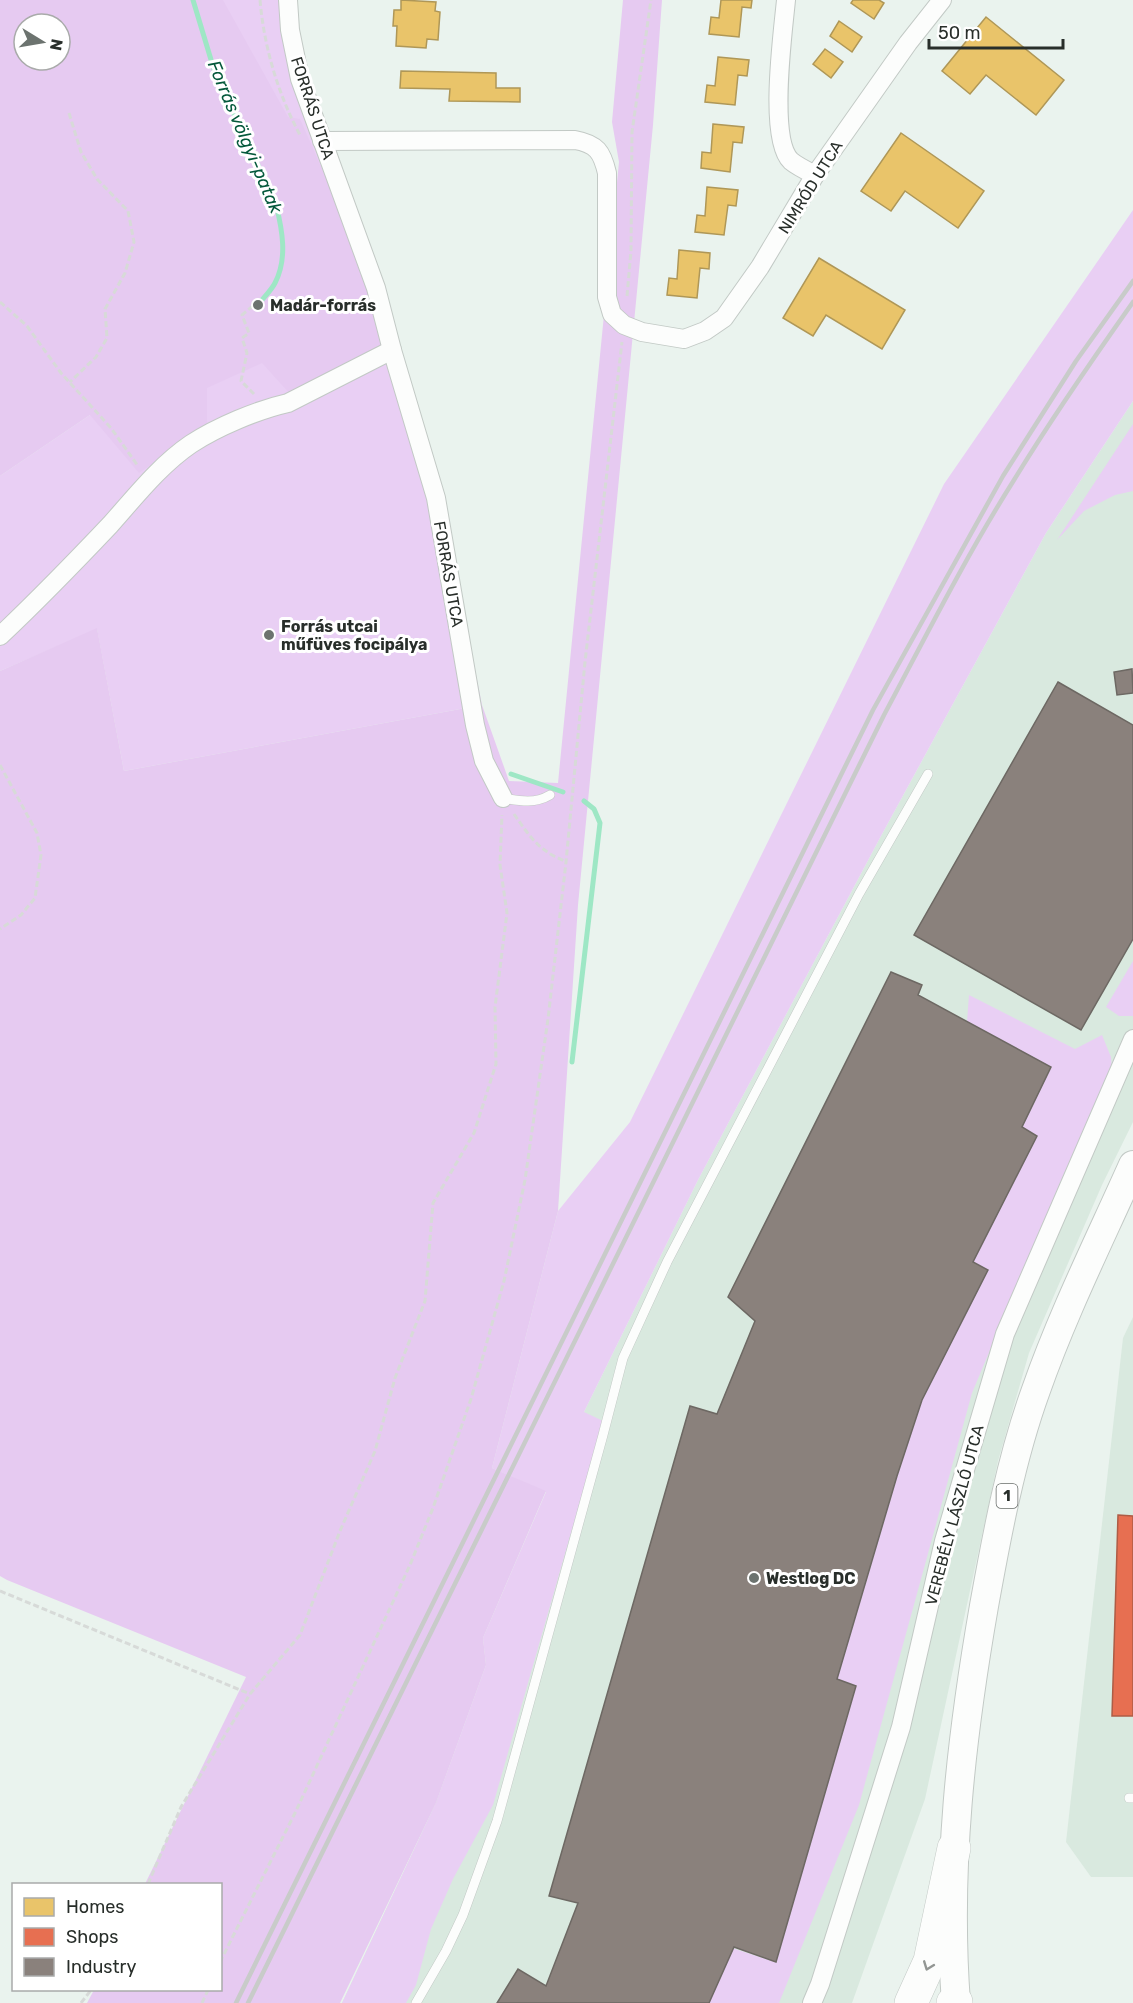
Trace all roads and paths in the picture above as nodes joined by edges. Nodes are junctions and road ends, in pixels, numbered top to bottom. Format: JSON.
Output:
{"nodes":[{"id":1,"x":288,"y":0,"type":"edge"},
{"id":2,"x":651,"y":0,"type":"edge"},
{"id":3,"x":786,"y":0,"type":"edge"},
{"id":4,"x":942,"y":0,"type":"edge"},
{"id":5,"x":69,"y":113,"type":"dead end"},
{"id":6,"x":322,"y":141,"type":"junction"},
{"id":7,"x":815,"y":175,"type":"junction"},
{"id":8,"x":0,"y":302,"type":"edge"},
{"id":9,"x":255,"y":304,"type":"dead end"},
{"id":10,"x":624,"y":325,"type":"junction"},
{"id":11,"x":392,"y":350,"type":"junction"},
{"id":12,"x":70,"y":382,"type":"junction"},
{"id":13,"x":268,"y":408,"type":"junction"},
{"id":14,"x":150,"y":482,"type":"junction"},
{"id":15,"x":0,"y":636,"type":"edge"},
{"id":16,"x":0,"y":765,"type":"edge"},
{"id":17,"x":928,"y":774,"type":"dead end"},
{"id":18,"x":550,"y":795,"type":"dead end"},
{"id":19,"x":503,"y":798,"type":"junction"},
{"id":20,"x":566,"y":862,"type":"junction"},
{"id":21,"x":0,"y":929,"type":"edge"},
{"id":22,"x":1133,"y":1039,"type":"edge"},
{"id":23,"x":1133,"y":1165,"type":"edge"},
{"id":24,"x":0,"y":1591,"type":"edge"},
{"id":25,"x":250,"y":1694,"type":"junction"},
{"id":26,"x":954,"y":1848,"type":"junction"},
{"id":27,"x":147,"y":1883,"type":"edge"},
{"id":28,"x":222,"y":1958,"type":"edge"},
{"id":29,"x":416,"y":2003,"type":"edge"},
{"id":30,"x":812,"y":2003,"type":"edge"},
{"id":31,"x":911,"y":2003,"type":"edge"},
{"id":32,"x":955,"y":2003,"type":"edge"}],
"edges":[{"from":1,"to":6,"type":"street","name":"FORRÁS UTCA"},
{"from":2,"to":10,"type":"path"},
{"from":3,"to":7,"type":"street"},
{"from":4,"to":7,"type":"street","name":"NIMRÓD UTCA"},
{"from":5,"to":12,"type":"path"},
{"from":6,"to":10,"type":"street"},
{"from":6,"to":11,"type":"street","name":"FORRÁS UTCA"},
{"from":7,"to":10,"type":"street","name":"NIMRÓD UTCA"},
{"from":8,"to":12,"type":"path"},
{"from":9,"to":13,"type":"path"},
{"from":10,"to":20,"type":"path"},
{"from":11,"to":13,"type":"street"},
{"from":11,"to":19,"type":"street","name":"FORRÁS UTCA"},
{"from":12,"to":14,"type":"path"},
{"from":13,"to":14,"type":"street"},
{"from":14,"to":15,"type":"street"},
{"from":16,"to":21,"type":"path"},
{"from":17,"to":29,"type":"lane"},
{"from":18,"to":19,"type":"lane"},
{"from":19,"to":20,"type":"path"},
{"from":19,"to":25,"type":"path"},
{"from":20,"to":28,"type":"path"},
{"from":22,"to":30,"type":"street","name":"VEREBÉLY LÁSZLÓ UTCA"},
{"from":23,"to":26,"type":"main road","number":"1"},
{"from":24,"to":25,"type":"path"},
{"from":25,"to":27,"type":"path"},
{"from":26,"to":31,"type":"highway","one_way":true},
{"from":26,"to":32,"type":"main road","number":"1"}]}
